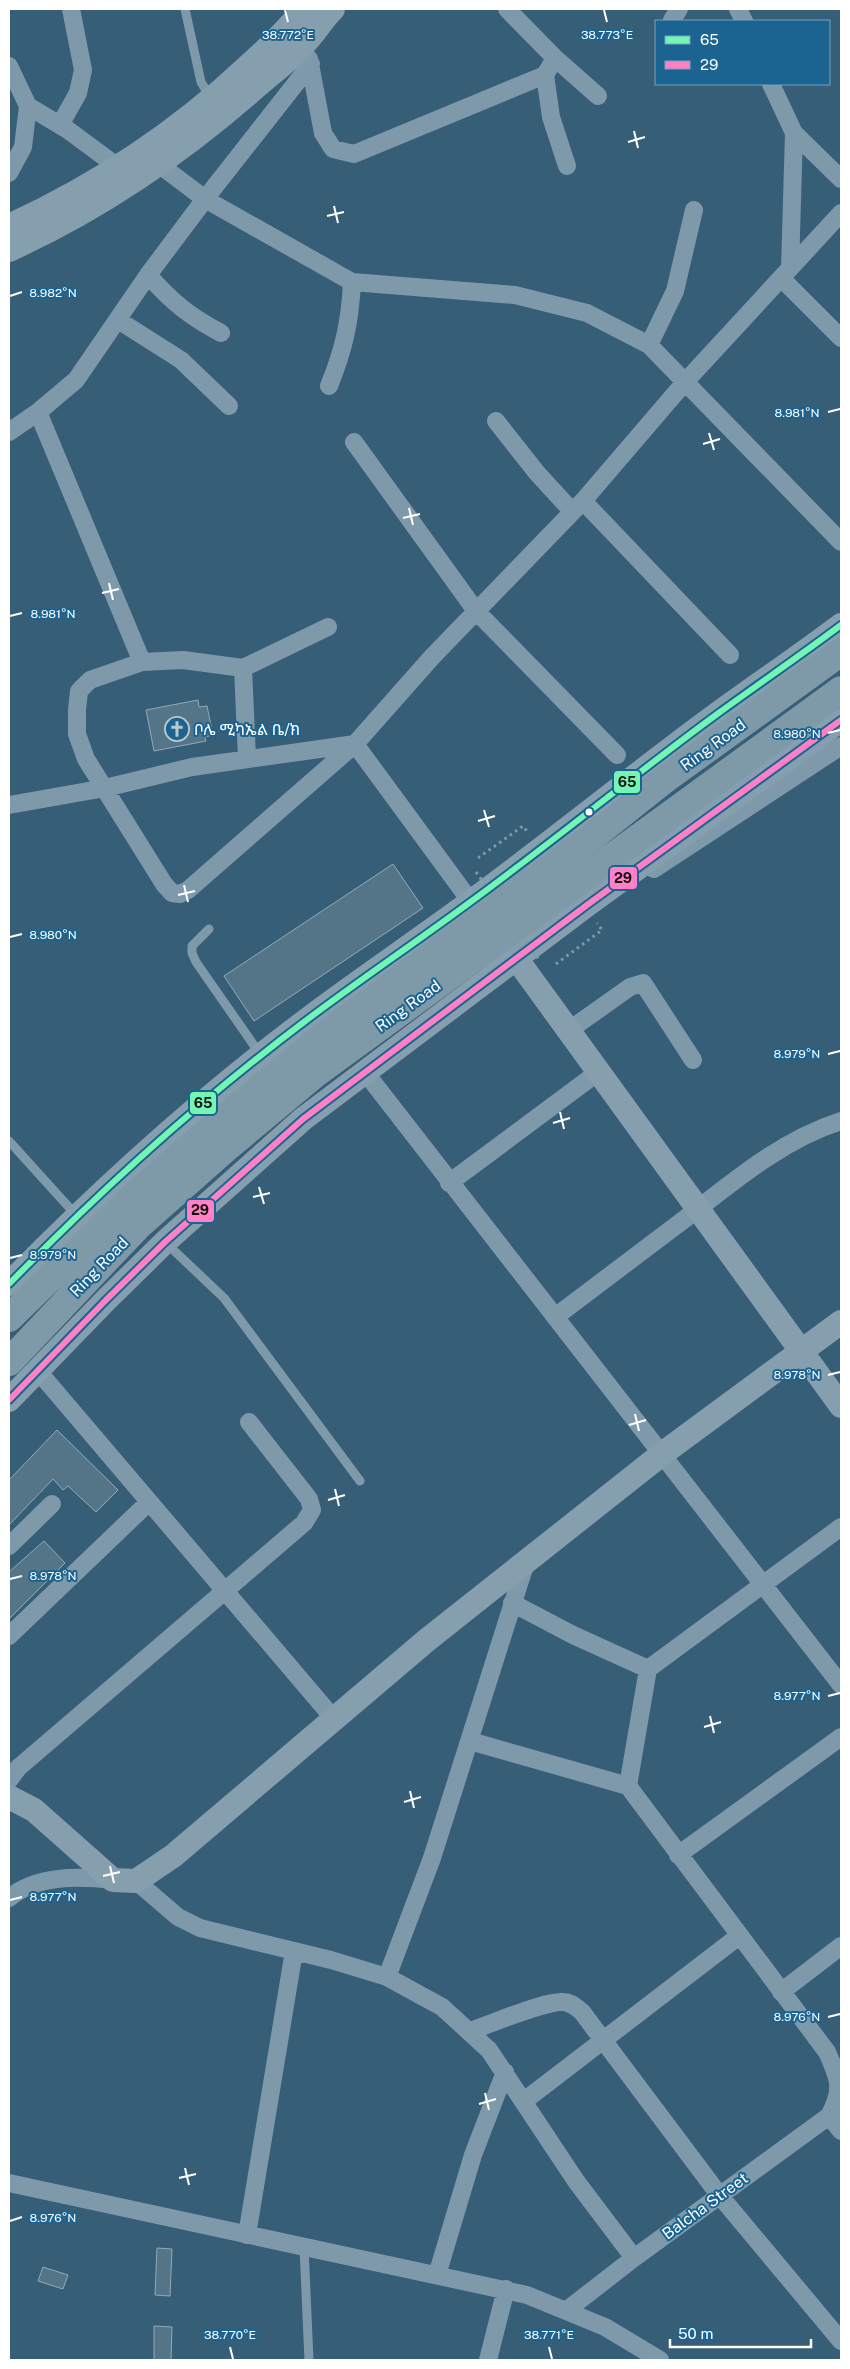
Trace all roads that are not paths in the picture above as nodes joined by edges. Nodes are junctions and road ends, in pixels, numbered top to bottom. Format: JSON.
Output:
{"nodes":[{"id":1,"x":71,"y":9,"type":"edge"},
{"id":2,"x":185,"y":9,"type":"edge"},
{"id":3,"x":304,"y":9,"type":"edge"},
{"id":4,"x":333,"y":9,"type":"edge"},
{"id":5,"x":507,"y":9,"type":"edge"},
{"id":6,"x":302,"y":45,"type":"junction"},
{"id":7,"x":555,"y":58,"type":"junction"},
{"id":8,"x":9,"y":66,"type":"edge"},
{"id":9,"x":545,"y":75,"type":"junction"},
{"id":10,"x":771,"y":85,"type":"edge"},
{"id":11,"x":598,"y":96,"type":"dead end"},
{"id":12,"x":211,"y":98,"type":"junction"},
{"id":13,"x":28,"y":106,"type":"junction"},
{"id":14,"x":64,"y":128,"type":"junction"},
{"id":15,"x":794,"y":133,"type":"junction"},
{"id":16,"x":160,"y":165,"type":"junction"},
{"id":17,"x":567,"y":166,"type":"dead end"},
{"id":18,"x":118,"y":167,"type":"junction"},
{"id":19,"x":9,"y":172,"type":"edge"},
{"id":20,"x":841,"y":179,"type":"edge"},
{"id":21,"x":205,"y":199,"type":"junction"},
{"id":22,"x":694,"y":210,"type":"dead end"},
{"id":23,"x":841,"y":214,"type":"edge"},
{"id":24,"x":9,"y":226,"type":"edge"},
{"id":25,"x":9,"y":250,"type":"edge"},
{"id":26,"x":786,"y":273,"type":"junction"},
{"id":27,"x":148,"y":275,"type":"junction"},
{"id":28,"x":352,"y":282,"type":"junction"},
{"id":29,"x":118,"y":320,"type":"junction"},
{"id":30,"x":220,"y":333,"type":"dead end"},
{"id":31,"x":841,"y":338,"type":"edge"},
{"id":32,"x":649,"y":344,"type":"junction"},
{"id":33,"x":684,"y":382,"type":"junction"},
{"id":34,"x":329,"y":386,"type":"dead end"},
{"id":35,"x":229,"y":406,"type":"dead end"},
{"id":36,"x":38,"y":412,"type":"junction"},
{"id":37,"x":496,"y":421,"type":"dead end"},
{"id":38,"x":9,"y":432,"type":"edge"},
{"id":39,"x":354,"y":442,"type":"dead end"},
{"id":40,"x":578,"y":506,"type":"junction"},
{"id":41,"x":841,"y":542,"type":"edge"},
{"id":42,"x":476,"y":611,"type":"junction"},
{"id":43,"x":841,"y":624,"type":"edge"},
{"id":44,"x":328,"y":627,"type":"dead end"},
{"id":45,"x":841,"y":652,"type":"edge"},
{"id":46,"x":730,"y":655,"type":"dead end"},
{"id":47,"x":142,"y":662,"type":"junction"},
{"id":48,"x":243,"y":668,"type":"junction"},
{"id":49,"x":841,"y":690,"type":"edge"},
{"id":50,"x":841,"y":720,"type":"edge"},
{"id":51,"x":355,"y":744,"type":"junction"},
{"id":52,"x":841,"y":746,"type":"edge"},
{"id":53,"x":617,"y":755,"type":"dead end"},
{"id":54,"x":247,"y":758,"type":"junction"},
{"id":55,"x":105,"y":788,"type":"junction"},
{"id":56,"x":9,"y":805,"type":"edge"},
{"id":57,"x":472,"y":902,"type":"junction"},
{"id":58,"x":587,"y":905,"type":"junction"},
{"id":59,"x":208,"y":929,"type":"dead end"},
{"id":60,"x":516,"y":958,"type":"junction"},
{"id":61,"x":568,"y":1031,"type":"junction"},
{"id":62,"x":261,"y":1056,"type":"junction"},
{"id":63,"x":693,"y":1060,"type":"dead end"},
{"id":64,"x":365,"y":1072,"type":"junction"},
{"id":65,"x":597,"y":1073,"type":"junction"},
{"id":66,"x":841,"y":1121,"type":"edge"},
{"id":67,"x":9,"y":1141,"type":"edge"},
{"id":68,"x":449,"y":1182,"type":"junction"},
{"id":69,"x":697,"y":1209,"type":"junction"},
{"id":70,"x":76,"y":1215,"type":"junction"},
{"id":71,"x":165,"y":1242,"type":"junction"},
{"id":72,"x":9,"y":1284,"type":"edge"},
{"id":73,"x":555,"y":1317,"type":"junction"},
{"id":74,"x":9,"y":1318,"type":"edge"},
{"id":75,"x":841,"y":1322,"type":"edge"},
{"id":76,"x":800,"y":1351,"type":"junction"},
{"id":77,"x":9,"y":1362,"type":"edge"},
{"id":78,"x":38,"y":1371,"type":"junction"},
{"id":79,"x":9,"y":1400,"type":"edge"},
{"id":80,"x":841,"y":1406,"type":"edge"},
{"id":81,"x":248,"y":1422,"type":"dead end"},
{"id":82,"x":662,"y":1454,"type":"junction"},
{"id":83,"x":360,"y":1481,"type":"dead end"},
{"id":84,"x":149,"y":1502,"type":"junction"},
{"id":85,"x":52,"y":1504,"type":"dead end"},
{"id":86,"x":841,"y":1527,"type":"edge"},
{"id":87,"x":9,"y":1546,"type":"edge"},
{"id":88,"x":524,"y":1565,"type":"junction"},
{"id":89,"x":762,"y":1584,"type":"junction"},
{"id":90,"x":224,"y":1590,"type":"junction"},
{"id":91,"x":512,"y":1603,"type":"junction"},
{"id":92,"x":9,"y":1636,"type":"edge"},
{"id":93,"x":648,"y":1669,"type":"junction"},
{"id":94,"x":841,"y":1685,"type":"edge"},
{"id":95,"x":334,"y":1719,"type":"junction"},
{"id":96,"x":841,"y":1736,"type":"edge"},
{"id":97,"x":470,"y":1741,"type":"junction"},
{"id":98,"x":12,"y":1769,"type":"edge"},
{"id":99,"x":628,"y":1786,"type":"junction"},
{"id":100,"x":9,"y":1797,"type":"edge"},
{"id":101,"x":678,"y":1855,"type":"junction"},
{"id":102,"x":113,"y":1880,"type":"junction"},
{"id":103,"x":136,"y":1881,"type":"junction"},
{"id":104,"x":9,"y":1898,"type":"edge"},
{"id":105,"x":738,"y":1936,"type":"junction"},
{"id":106,"x":841,"y":1946,"type":"edge"},
{"id":107,"x":294,"y":1951,"type":"junction"},
{"id":108,"x":387,"y":1977,"type":"junction"},
{"id":109,"x":781,"y":1992,"type":"junction"},
{"id":110,"x":470,"y":2031,"type":"junction"},
{"id":111,"x":602,"y":2040,"type":"junction"},
{"id":112,"x":834,"y":2050,"type":"edge"},
{"id":113,"x":506,"y":2072,"type":"junction"},
{"id":114,"x":524,"y":2101,"type":"junction"},
{"id":115,"x":829,"y":2116,"type":"junction"},
{"id":116,"x":841,"y":2131,"type":"edge"},
{"id":117,"x":9,"y":2183,"type":"edge"},
{"id":118,"x":720,"y":2196,"type":"junction"},
{"id":119,"x":247,"y":2235,"type":"junction"},
{"id":120,"x":304,"y":2247,"type":"junction"},
{"id":121,"x":634,"y":2258,"type":"junction"},
{"id":122,"x":437,"y":2276,"type":"junction"},
{"id":123,"x":506,"y":2289,"type":"junction"},
{"id":124,"x":567,"y":2310,"type":"junction"},
{"id":125,"x":841,"y":2341,"type":"edge"},
{"id":126,"x":309,"y":2360,"type":"edge"},
{"id":127,"x":488,"y":2360,"type":"edge"},
{"id":128,"x":660,"y":2360,"type":"edge"}],
"edges":[{"from":1,"to":14,"type":"street"},
{"from":2,"to":12,"type":"lane"},
{"from":3,"to":6,"type":"street"},
{"from":4,"to":6,"type":"street"},
{"from":5,"to":7,"type":"street"},
{"from":6,"to":9,"type":"street"},
{"from":6,"to":12,"type":"street"},
{"from":6,"to":16,"type":"street"},
{"from":6,"to":21,"type":"street"},
{"from":7,"to":9,"type":"street"},
{"from":7,"to":11,"type":"street"},
{"from":8,"to":13,"type":"street"},
{"from":9,"to":17,"type":"street"},
{"from":10,"to":15,"type":"street"},
{"from":12,"to":18,"type":"street"},
{"from":13,"to":14,"type":"street"},
{"from":13,"to":19,"type":"street"},
{"from":14,"to":18,"type":"street"},
{"from":15,"to":20,"type":"street"},
{"from":15,"to":26,"type":"street"},
{"from":16,"to":21,"type":"street"},
{"from":16,"to":25,"type":"street"},
{"from":18,"to":24,"type":"street"},
{"from":21,"to":27,"type":"street"},
{"from":21,"to":28,"type":"street"},
{"from":22,"to":32,"type":"street"},
{"from":23,"to":26,"type":"street"},
{"from":26,"to":31,"type":"street"},
{"from":26,"to":33,"type":"street"},
{"from":27,"to":29,"type":"street"},
{"from":27,"to":30,"type":"street"},
{"from":28,"to":32,"type":"street"},
{"from":28,"to":34,"type":"street"},
{"from":29,"to":35,"type":"street"},
{"from":29,"to":36,"type":"street"},
{"from":32,"to":33,"type":"street"},
{"from":33,"to":40,"type":"street"},
{"from":33,"to":41,"type":"street"},
{"from":36,"to":38,"type":"street"},
{"from":36,"to":47,"type":"street"},
{"from":37,"to":40,"type":"street"},
{"from":39,"to":42,"type":"street"},
{"from":40,"to":42,"type":"street"},
{"from":40,"to":46,"type":"street"},
{"from":42,"to":51,"type":"street"},
{"from":42,"to":53,"type":"street"},
{"from":43,"to":57,"type":"street"},
{"from":44,"to":48,"type":"street"},
{"from":45,"to":74,"type":"highway","name":"Ring Road"},
{"from":47,"to":48,"type":"street"},
{"from":47,"to":55,"type":"street"},
{"from":48,"to":54,"type":"street"},
{"from":49,"to":77,"type":"highway","name":"Ring Road"},
{"from":50,"to":58,"type":"street"},
{"from":51,"to":54,"type":"street"},
{"from":51,"to":55,"type":"street"},
{"from":51,"to":57,"type":"street"},
{"from":52,"to":58,"type":"street"},
{"from":54,"to":55,"type":"street"},
{"from":55,"to":56,"type":"street"},
{"from":57,"to":62,"type":"street"},
{"from":58,"to":60,"type":"street"},
{"from":59,"to":62,"type":"lane"},
{"from":60,"to":61,"type":"street"},
{"from":60,"to":64,"type":"street"},
{"from":61,"to":63,"type":"street"},
{"from":61,"to":65,"type":"street"},
{"from":62,"to":70,"type":"street"},
{"from":64,"to":68,"type":"street"},
{"from":64,"to":71,"type":"street"},
{"from":65,"to":68,"type":"street"},
{"from":65,"to":69,"type":"street"},
{"from":66,"to":69,"type":"street"},
{"from":67,"to":70,"type":"lane"},
{"from":68,"to":73,"type":"street"},
{"from":69,"to":73,"type":"street"},
{"from":69,"to":76,"type":"street"},
{"from":70,"to":72,"type":"street"},
{"from":71,"to":78,"type":"street"},
{"from":71,"to":83,"type":"lane"},
{"from":73,"to":82,"type":"street"},
{"from":75,"to":76,"type":"street"},
{"from":76,"to":80,"type":"street"},
{"from":76,"to":82,"type":"street"},
{"from":78,"to":79,"type":"street"},
{"from":78,"to":84,"type":"street"},
{"from":81,"to":90,"type":"street"},
{"from":82,"to":88,"type":"street"},
{"from":82,"to":89,"type":"street"},
{"from":84,"to":90,"type":"street"},
{"from":84,"to":92,"type":"street"},
{"from":85,"to":87,"type":"street"},
{"from":86,"to":89,"type":"street"},
{"from":88,"to":91,"type":"street"},
{"from":88,"to":95,"type":"street"},
{"from":89,"to":93,"type":"street"},
{"from":89,"to":94,"type":"street"},
{"from":90,"to":95,"type":"street"},
{"from":90,"to":98,"type":"street"},
{"from":91,"to":93,"type":"street"},
{"from":91,"to":97,"type":"street"},
{"from":93,"to":99,"type":"street"},
{"from":95,"to":103,"type":"street"},
{"from":96,"to":101,"type":"street"},
{"from":97,"to":99,"type":"street"},
{"from":97,"to":108,"type":"street"},
{"from":99,"to":101,"type":"street"},
{"from":100,"to":102,"type":"street"},
{"from":101,"to":105,"type":"street"},
{"from":102,"to":103,"type":"street"},
{"from":102,"to":104,"type":"street"},
{"from":103,"to":107,"type":"street"},
{"from":105,"to":109,"type":"street"},
{"from":105,"to":111,"type":"street"},
{"from":106,"to":109,"type":"street"},
{"from":107,"to":108,"type":"street"},
{"from":107,"to":119,"type":"street"},
{"from":108,"to":110,"type":"street"},
{"from":109,"to":112,"type":"street"},
{"from":110,"to":111,"type":"street"},
{"from":110,"to":113,"type":"street"},
{"from":111,"to":114,"type":"street"},
{"from":111,"to":118,"type":"street"},
{"from":112,"to":115,"type":"street"},
{"from":113,"to":114,"type":"street"},
{"from":113,"to":122,"type":"street"},
{"from":114,"to":121,"type":"street"},
{"from":115,"to":116,"type":"street"},
{"from":115,"to":118,"type":"street","name":"Balcha Street"},
{"from":117,"to":119,"type":"street"},
{"from":118,"to":121,"type":"street","name":"Balcha Street"},
{"from":118,"to":125,"type":"street"},
{"from":119,"to":120,"type":"street"},
{"from":120,"to":122,"type":"street"},
{"from":120,"to":126,"type":"lane"},
{"from":121,"to":124,"type":"street","name":"Balcha Street"},
{"from":122,"to":123,"type":"street"},
{"from":123,"to":124,"type":"street"},
{"from":123,"to":127,"type":"street"},
{"from":124,"to":128,"type":"street"}]}
